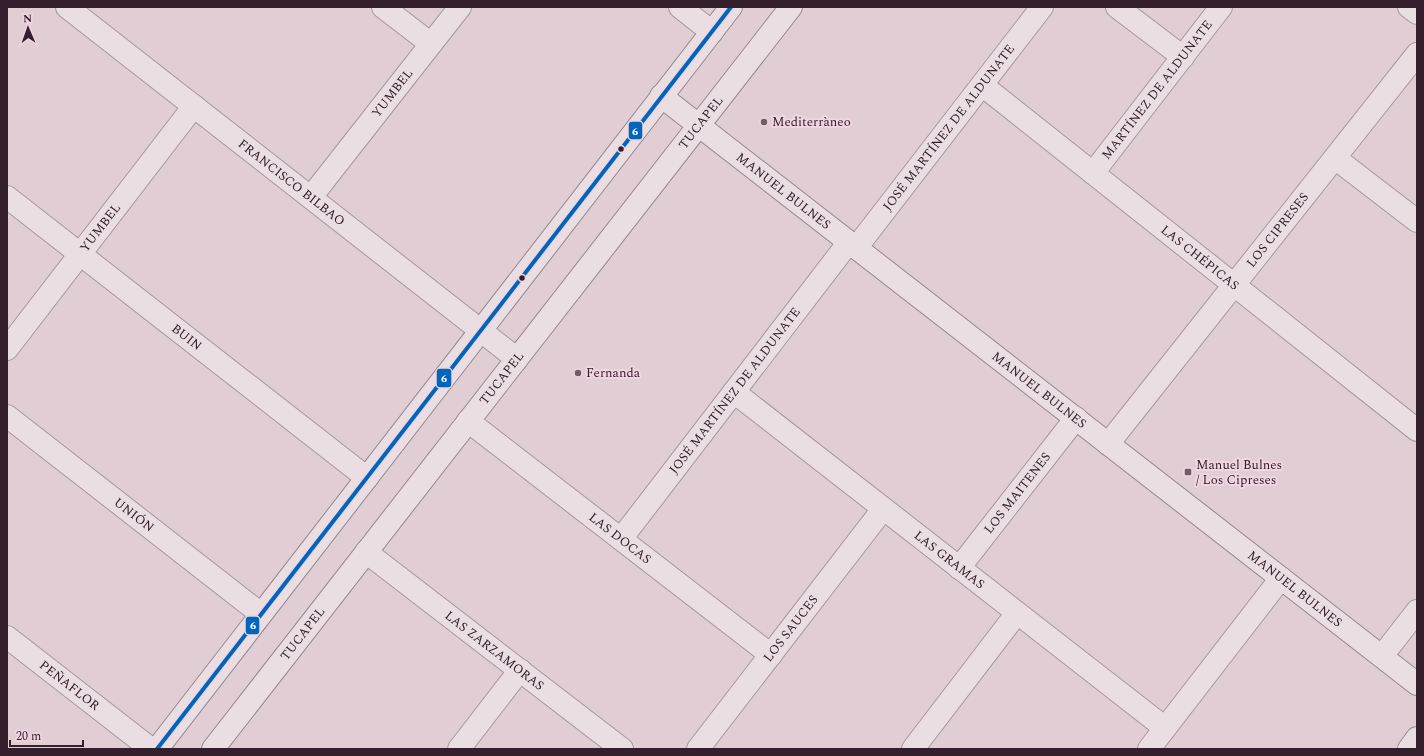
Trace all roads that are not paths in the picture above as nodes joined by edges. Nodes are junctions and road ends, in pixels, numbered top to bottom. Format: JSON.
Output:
{"nodes":[{"id":1,"x":67,"y":7,"type":"edge"},
{"id":2,"x":384,"y":7,"type":"edge"},
{"id":3,"x":460,"y":7,"type":"edge"},
{"id":4,"x":680,"y":7,"type":"edge"},
{"id":5,"x":731,"y":7,"type":"edge"},
{"id":6,"x":791,"y":7,"type":"edge"},
{"id":7,"x":1042,"y":7,"type":"edge"},
{"id":8,"x":1117,"y":7,"type":"edge"},
{"id":9,"x":1221,"y":7,"type":"edge"},
{"id":10,"x":1409,"y":7,"type":"edge"},
{"id":11,"x":1417,"y":13,"type":"edge"},
{"id":12,"x":712,"y":32,"type":"junction"},
{"id":13,"x":431,"y":44,"type":"junction"},
{"id":14,"x":1417,"y":54,"type":"edge"},
{"id":15,"x":1183,"y":57,"type":"junction"},
{"id":16,"x":982,"y":85,"type":"junction"},
{"id":17,"x":661,"y":96,"type":"junction"},
{"id":18,"x":194,"y":106,"type":"junction"},
{"id":19,"x":699,"y":126,"type":"junction"},
{"id":20,"x":1335,"y":158,"type":"junction"},
{"id":21,"x":1093,"y":173,"type":"junction"},
{"id":22,"x":7,"y":197,"type":"edge"},
{"id":23,"x":311,"y":197,"type":"junction"},
{"id":24,"x":1417,"y":221,"type":"edge"},
{"id":25,"x":852,"y":245,"type":"junction"},
{"id":26,"x":80,"y":254,"type":"junction"},
{"id":27,"x":1234,"y":285,"type":"junction"},
{"id":28,"x":480,"y":330,"type":"junction"},
{"id":29,"x":7,"y":349,"type":"edge"},
{"id":30,"x":517,"y":358,"type":"junction"},
{"id":31,"x":734,"y":392,"type":"junction"},
{"id":32,"x":7,"y":416,"type":"edge"},
{"id":33,"x":1076,"y":418,"type":"junction"},
{"id":34,"x":468,"y":421,"type":"junction"},
{"id":35,"x":1417,"y":430,"type":"edge"},
{"id":36,"x":1108,"y":444,"type":"junction"},
{"id":37,"x":367,"y":478,"type":"junction"},
{"id":38,"x":883,"y":509,"type":"junction"},
{"id":39,"x":621,"y":539,"type":"junction"},
{"id":40,"x":366,"y":552,"type":"junction"},
{"id":41,"x":959,"y":568,"type":"junction"},
{"id":42,"x":1281,"y":578,"type":"junction"},
{"id":43,"x":1417,"y":611,"type":"edge"},
{"id":44,"x":1017,"y":613,"type":"junction"},
{"id":45,"x":261,"y":614,"type":"junction"},
{"id":46,"x":7,"y":637,"type":"edge"},
{"id":47,"x":771,"y":655,"type":"junction"},
{"id":48,"x":1382,"y":656,"type":"junction"},
{"id":49,"x":520,"y":670,"type":"junction"},
{"id":50,"x":1417,"y":684,"type":"edge"},
{"id":51,"x":1165,"y":728,"type":"junction"},
{"id":52,"x":1417,"y":738,"type":"edge"},
{"id":53,"x":151,"y":749,"type":"edge"},
{"id":54,"x":157,"y":749,"type":"edge"},
{"id":55,"x":213,"y":749,"type":"edge"},
{"id":56,"x":459,"y":749,"type":"edge"},
{"id":57,"x":622,"y":749,"type":"edge"},
{"id":58,"x":698,"y":749,"type":"edge"},
{"id":59,"x":913,"y":749,"type":"edge"},
{"id":60,"x":1149,"y":749,"type":"edge"},
{"id":61,"x":1408,"y":749,"type":"edge"}],
"edges":[{"from":1,"to":18,"type":"street","name":"FRANCISCO BILBAO"},
{"from":2,"to":13,"type":"street"},
{"from":3,"to":13,"type":"street","name":"YUMBEL"},
{"from":4,"to":12,"type":"street"},
{"from":5,"to":12,"type":"street"},
{"from":6,"to":19,"type":"street","name":"TUCAPEL"},
{"from":7,"to":16,"type":"street","name":"JOSÉ MARTÍNEZ DE ALDUNATE"},
{"from":8,"to":15,"type":"street"},
{"from":9,"to":15,"type":"street","name":"MARTÍNEZ DE ALDUNATE"},
{"from":10,"to":11,"type":"street"},
{"from":12,"to":17,"type":"street"},
{"from":13,"to":23,"type":"street","name":"YUMBEL"},
{"from":14,"to":20,"type":"street","name":"LOS CIPRESES"},
{"from":15,"to":21,"type":"street","name":"MARTÍNEZ DE ALDUNATE"},
{"from":16,"to":21,"type":"street","name":"LAS CHÉPICAS"},
{"from":16,"to":25,"type":"street","name":"JOSÉ MARTÍNEZ DE ALDUNATE"},
{"from":17,"to":19,"type":"street","name":"MANUEL BULNES"},
{"from":17,"to":28,"type":"street"},
{"from":18,"to":23,"type":"street","name":"FRANCISCO BILBAO"},
{"from":18,"to":26,"type":"street","name":"YUMBEL"},
{"from":19,"to":25,"type":"street","name":"MANUEL BULNES"},
{"from":19,"to":30,"type":"street","name":"TUCAPEL"},
{"from":20,"to":24,"type":"street"},
{"from":20,"to":27,"type":"street","name":"LOS CIPRESES"},
{"from":21,"to":27,"type":"street","name":"LAS CHÉPICAS"},
{"from":22,"to":26,"type":"street","name":"BUIN"},
{"from":23,"to":28,"type":"street","name":"FRANCISCO BILBAO"},
{"from":25,"to":31,"type":"street","name":"JOSÉ MARTÍNEZ DE ALDUNATE"},
{"from":25,"to":33,"type":"street","name":"MANUEL BULNES"},
{"from":26,"to":29,"type":"street","name":"YUMBEL"},
{"from":26,"to":37,"type":"street","name":"BUIN"},
{"from":27,"to":35,"type":"street","name":"LAS CHÉPICAS"},
{"from":27,"to":36,"type":"street","name":"LOS CIPRESES"},
{"from":28,"to":30,"type":"street","name":"FRANCISCO BILBAO"},
{"from":28,"to":37,"type":"street"},
{"from":30,"to":34,"type":"street","name":"TUCAPEL"},
{"from":31,"to":38,"type":"street","name":"LAS GRAMAS"},
{"from":31,"to":39,"type":"street","name":"JOSÉ MARTÍNEZ DE ALDUNATE"},
{"from":32,"to":45,"type":"street","name":"UNIÓN"},
{"from":33,"to":36,"type":"street","name":"MANUEL BULNES"},
{"from":33,"to":41,"type":"street","name":"LOS MAITENES"},
{"from":34,"to":39,"type":"street","name":"LAS DOCAS"},
{"from":34,"to":40,"type":"street","name":"TUCAPEL"},
{"from":36,"to":42,"type":"street","name":"MANUEL BULNES"},
{"from":37,"to":45,"type":"street"},
{"from":38,"to":41,"type":"street","name":"LAS GRAMAS"},
{"from":38,"to":47,"type":"street","name":"LOS SAUCES"},
{"from":39,"to":47,"type":"street","name":"LAS DOCAS"},
{"from":40,"to":49,"type":"street","name":"LAS ZARZAMORAS"},
{"from":40,"to":55,"type":"street","name":"TUCAPEL"},
{"from":41,"to":44,"type":"street","name":"LAS GRAMAS"},
{"from":42,"to":48,"type":"street","name":"MANUEL BULNES"},
{"from":42,"to":51,"type":"street"},
{"from":43,"to":48,"type":"street"},
{"from":44,"to":51,"type":"street","name":"LAS GRAMAS"},
{"from":44,"to":59,"type":"street"},
{"from":45,"to":54,"type":"street"},
{"from":46,"to":53,"type":"street","name":"PEÑAFLOR"},
{"from":47,"to":58,"type":"street","name":"LOS SAUCES"},
{"from":48,"to":50,"type":"street","name":"MANUEL BULNES"},
{"from":49,"to":56,"type":"street"},
{"from":49,"to":57,"type":"street","name":"LAS ZARZAMORAS"},
{"from":51,"to":60,"type":"street"},
{"from":52,"to":61,"type":"street"}]}
